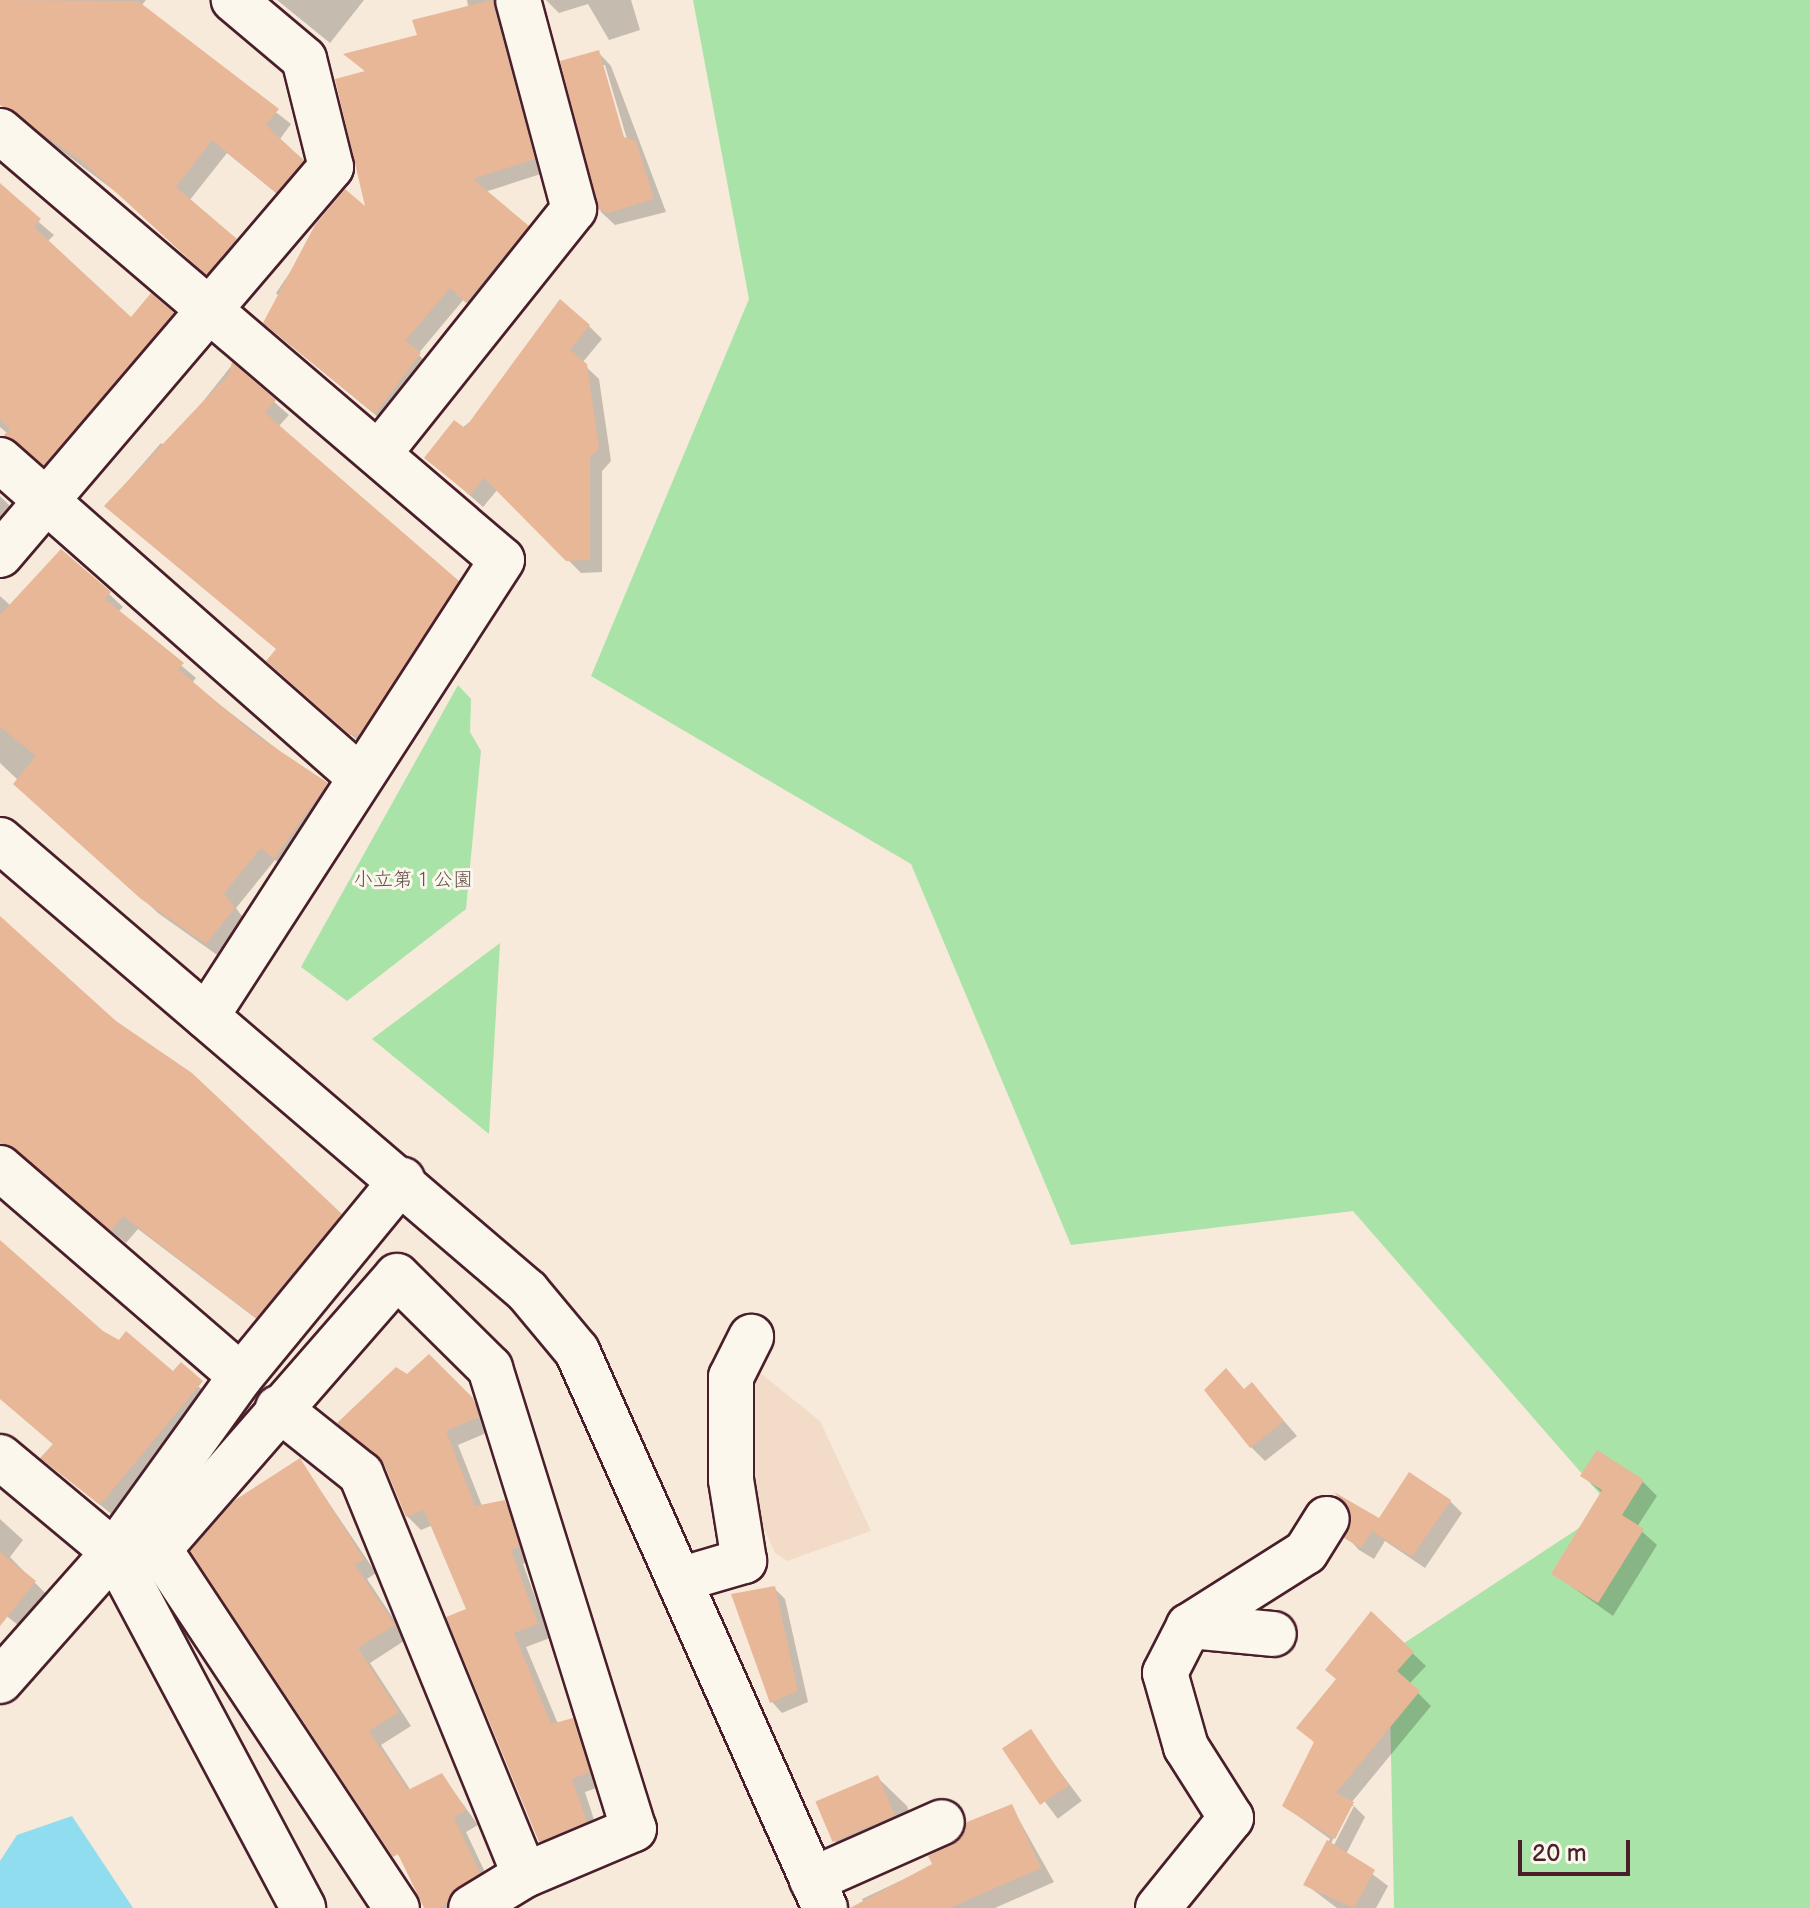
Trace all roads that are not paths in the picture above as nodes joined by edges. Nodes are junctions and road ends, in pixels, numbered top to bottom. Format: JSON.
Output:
{"nodes":[{"id":1,"x":234,"y":0,"type":"edge"},
{"id":2,"x":518,"y":0,"type":"edge"},
{"id":3,"x":0,"y":131,"type":"edge"},
{"id":4,"x":210,"y":310,"type":"junction"},
{"id":5,"x":380,"y":452,"type":"junction"},
{"id":6,"x":0,"y":460,"type":"edge"},
{"id":7,"x":47,"y":498,"type":"junction"},
{"id":8,"x":0,"y":555,"type":"edge"},
{"id":9,"x":359,"y":776,"type":"junction"},
{"id":10,"x":0,"y":840,"type":"edge"},
{"id":11,"x":206,"y":1017,"type":"junction"},
{"id":12,"x":0,"y":1168,"type":"edge"},
{"id":13,"x":402,"y":1180,"type":"junction"},
{"id":14,"x":751,"y":1337,"type":"dead end"},
{"id":15,"x":241,"y":1376,"type":"junction"},
{"id":16,"x":278,"y":1408,"type":"junction"},
{"id":17,"x":0,"y":1457,"type":"edge"},
{"id":18,"x":1327,"y":1519,"type":"dead end"},
{"id":19,"x":132,"y":1546,"type":"junction"},
{"id":20,"x":679,"y":1580,"type":"junction"},
{"id":21,"x":1189,"y":1626,"type":"junction"},
{"id":22,"x":1274,"y":1634,"type":"dead end"},
{"id":23,"x":0,"y":1681,"type":"edge"},
{"id":24,"x":942,"y":1822,"type":"dead end"},
{"id":25,"x":525,"y":1875,"type":"junction"},
{"id":26,"x":819,"y":1894,"type":"edge"},
{"id":27,"x":303,"y":1908,"type":"edge"},
{"id":28,"x":397,"y":1908,"type":"edge"},
{"id":29,"x":471,"y":1908,"type":"edge"},
{"id":30,"x":1158,"y":1908,"type":"edge"}],
"edges":[{"from":1,"to":4,"type":"street"},
{"from":2,"to":5,"type":"street"},
{"from":3,"to":4,"type":"street"},
{"from":4,"to":5,"type":"street"},
{"from":4,"to":7,"type":"street"},
{"from":5,"to":9,"type":"street"},
{"from":6,"to":7,"type":"street"},
{"from":7,"to":8,"type":"street"},
{"from":7,"to":9,"type":"street"},
{"from":9,"to":11,"type":"street"},
{"from":10,"to":11,"type":"street"},
{"from":11,"to":13,"type":"street"},
{"from":12,"to":15,"type":"street"},
{"from":13,"to":15,"type":"street"},
{"from":13,"to":20,"type":"street"},
{"from":14,"to":20,"type":"street"},
{"from":15,"to":19,"type":"street"},
{"from":16,"to":19,"type":"street"},
{"from":16,"to":25,"type":"street"},
{"from":16,"to":25,"type":"street"},
{"from":17,"to":19,"type":"street"},
{"from":18,"to":21,"type":"street"},
{"from":19,"to":23,"type":"street"},
{"from":19,"to":27,"type":"street"},
{"from":19,"to":28,"type":"street"},
{"from":20,"to":26,"type":"street"},
{"from":21,"to":22,"type":"street"},
{"from":21,"to":30,"type":"street"},
{"from":24,"to":26,"type":"street"},
{"from":25,"to":29,"type":"street"}]}
